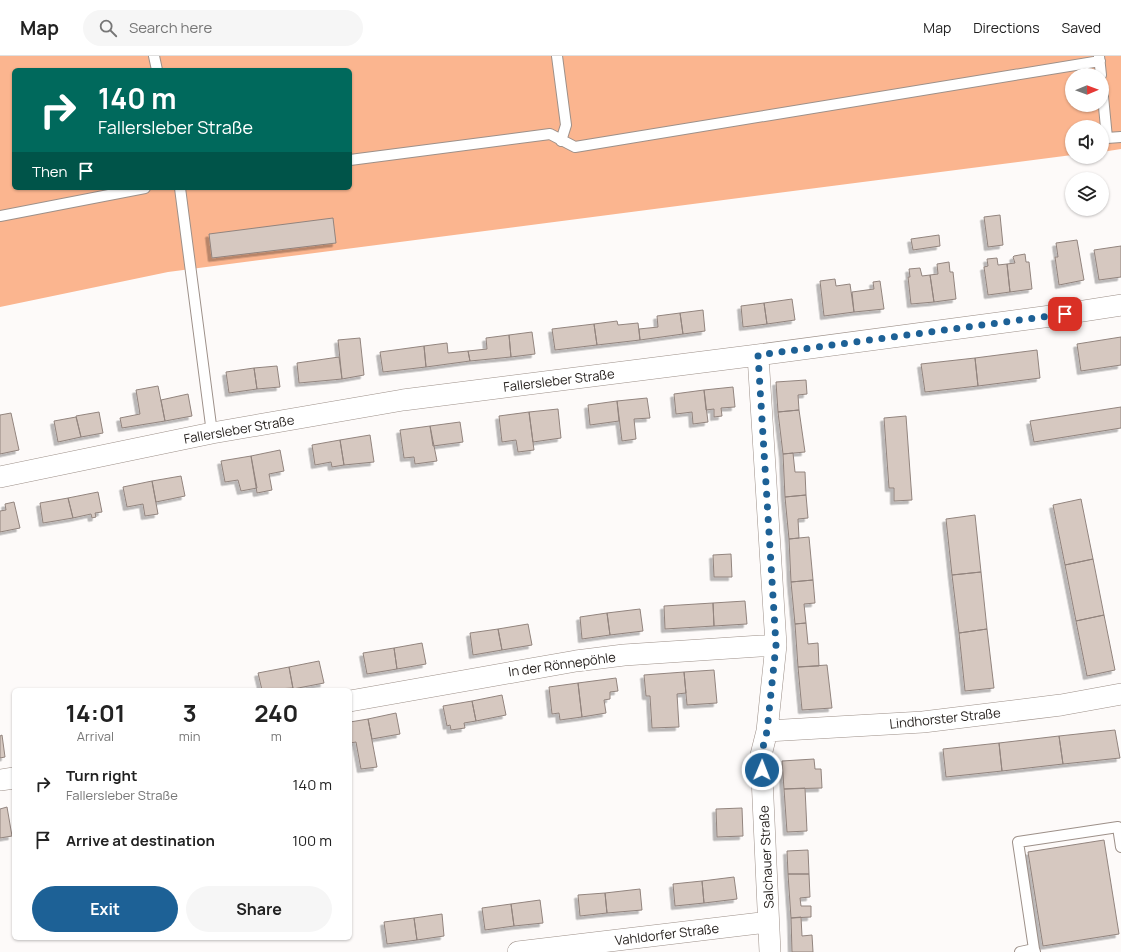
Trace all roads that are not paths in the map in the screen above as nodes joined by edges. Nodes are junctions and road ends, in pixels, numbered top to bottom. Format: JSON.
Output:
{"nodes":[{"id":1,"x":154,"y":56,"type":"edge"},
{"id":2,"x":557,"y":56,"type":"edge"},
{"id":3,"x":1099,"y":58,"type":"edge"},
{"id":4,"x":157,"y":68,"type":"edge"},
{"id":5,"x":1100,"y":68,"type":"edge"},
{"id":6,"x":1104,"y":112,"type":"edge"},
{"id":7,"x":1121,"y":137,"type":"edge"},
{"id":8,"x":562,"y":141,"type":"junction"},
{"id":9,"x":352,"y":160,"type":"edge"},
{"id":10,"x":135,"y":190,"type":"edge"},
{"id":11,"x":180,"y":190,"type":"edge"},
{"id":12,"x":0,"y":216,"type":"edge"},
{"id":13,"x":1121,"y":305,"type":"edge"},
{"id":14,"x":758,"y":355,"type":"junction"},
{"id":15,"x":212,"y":433,"type":"junction"},
{"id":16,"x":0,"y":477,"type":"edge"},
{"id":17,"x":776,"y":645,"type":"junction"},
{"id":18,"x":1121,"y":694,"type":"edge"},
{"id":19,"x":352,"y":701,"type":"edge"},
{"id":20,"x":767,"y":731,"type":"junction"},
{"id":21,"x":12,"y":778,"type":"edge"},
{"id":22,"x":0,"y":780,"type":"edge"},
{"id":23,"x":1121,"y":847,"type":"edge"},
{"id":24,"x":768,"y":922,"type":"junction"},
{"id":25,"x":1035,"y":951,"type":"edge"},
{"id":26,"x":518,"y":952,"type":"edge"},
{"id":27,"x":770,"y":952,"type":"edge"},
{"id":28,"x":1020,"y":952,"type":"edge"}],
"edges":[{"from":1,"to":4,"type":"lane"},
{"from":2,"to":8,"type":"lane"},
{"from":3,"to":5,"type":"lane"},
{"from":3,"to":8,"type":"lane"},
{"from":6,"to":7,"type":"lane"},
{"from":8,"to":9,"type":"lane"},
{"from":10,"to":12,"type":"lane"},
{"from":11,"to":15,"type":"lane"},
{"from":13,"to":14,"type":"street","name":"Fallersleber Straße"},
{"from":14,"to":15,"type":"street","name":"Fallersleber Straße"},
{"from":14,"to":17,"type":"street","name":"Salchauer Straße"},
{"from":15,"to":16,"type":"street","name":"Fallersleber Straße"},
{"from":17,"to":19,"type":"street","name":"In der Rönnepöhle"},
{"from":17,"to":20,"type":"street","name":"Salchauer Straße"},
{"from":18,"to":20,"type":"street","name":"Lindhorster Straße"},
{"from":20,"to":24,"type":"street","name":"Salchauer Straße"},
{"from":21,"to":22,"type":"street"},
{"from":23,"to":25,"type":"lane"},
{"from":24,"to":26,"type":"street","name":"Vahldorfer Straße"},
{"from":24,"to":27,"type":"street","name":"Salchauer Straße"},
{"from":25,"to":28,"type":"lane"}]}
